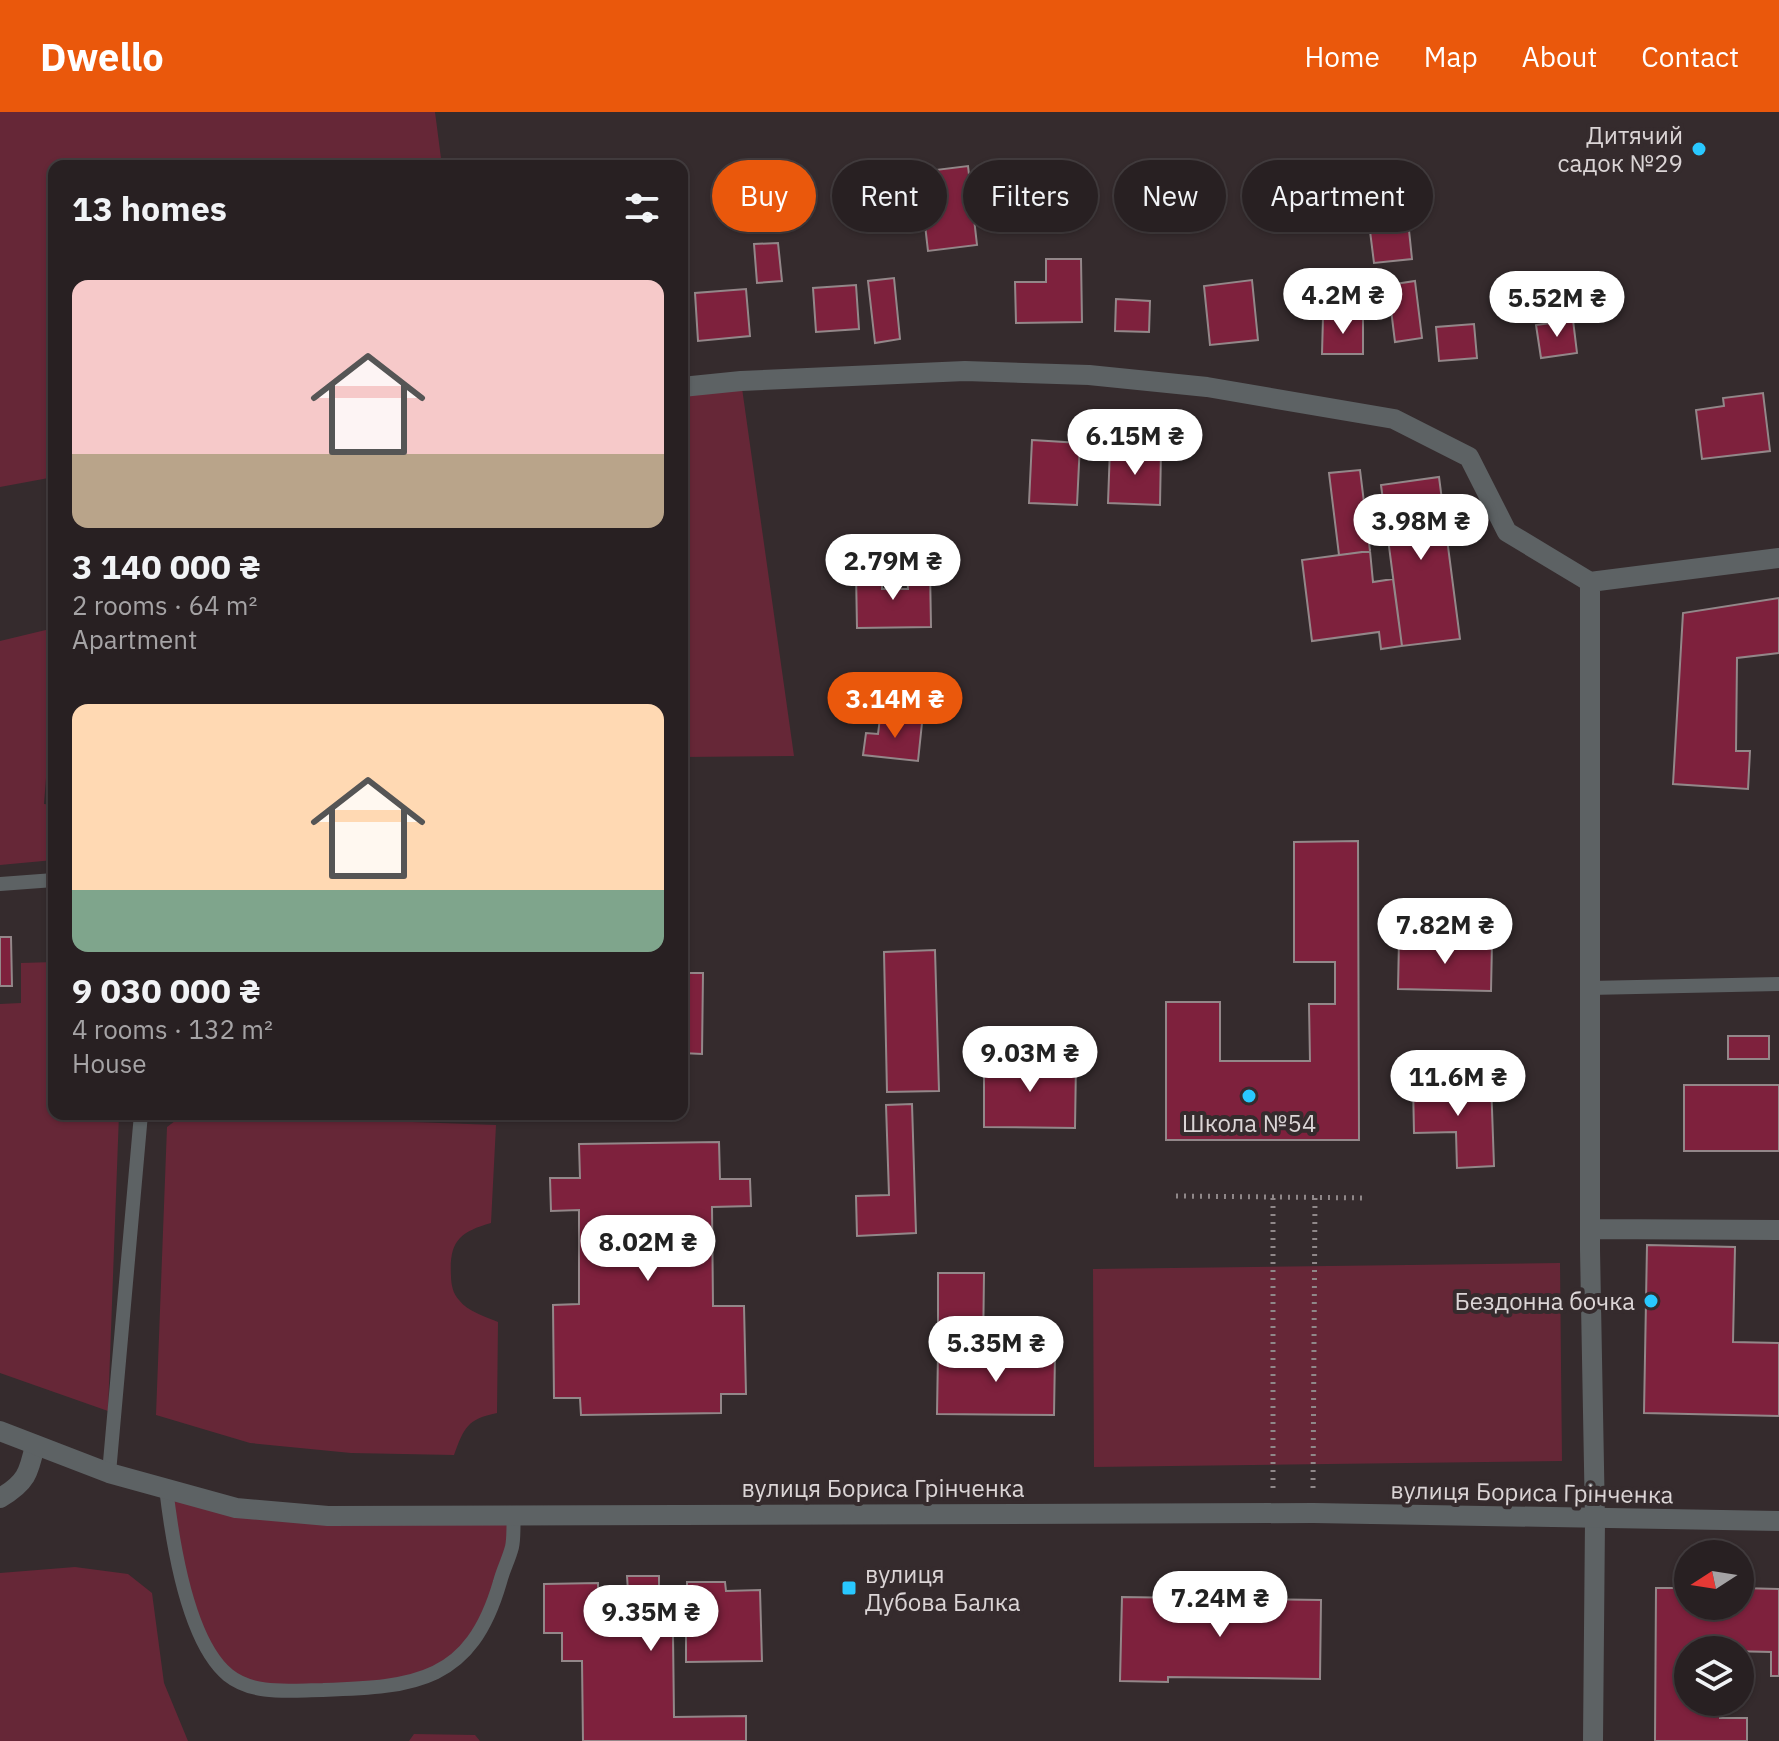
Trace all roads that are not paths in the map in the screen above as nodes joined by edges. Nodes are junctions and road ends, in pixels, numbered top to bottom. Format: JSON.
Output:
{"nodes":[{"id":1,"x":688,"y":386,"type":"edge"},
{"id":2,"x":1779,"y":558,"type":"edge"},
{"id":3,"x":1590,"y":582,"type":"junction"},
{"id":4,"x":48,"y":880,"type":"edge"},
{"id":5,"x":0,"y":884,"type":"edge"},
{"id":6,"x":1779,"y":984,"type":"edge"},
{"id":7,"x":1589,"y":988,"type":"junction"},
{"id":8,"x":140,"y":1120,"type":"edge"},
{"id":9,"x":1591,"y":1229,"type":"junction"},
{"id":10,"x":1779,"y":1230,"type":"edge"},
{"id":11,"x":0,"y":1431,"type":"edge"},
{"id":12,"x":35,"y":1445,"type":"junction"},
{"id":13,"x":109,"y":1473,"type":"junction"},
{"id":14,"x":166,"y":1488,"type":"junction"},
{"id":15,"x":0,"y":1498,"type":"edge"},
{"id":16,"x":514,"y":1517,"type":"junction"},
{"id":17,"x":1595,"y":1520,"type":"junction"},
{"id":18,"x":1779,"y":1521,"type":"edge"},
{"id":19,"x":1593,"y":1741,"type":"edge"}],
"edges":[{"from":1,"to":3,"type":"street"},
{"from":2,"to":3,"type":"street"},
{"from":3,"to":7,"type":"street"},
{"from":4,"to":5,"type":"lane"},
{"from":6,"to":7,"type":"lane"},
{"from":7,"to":9,"type":"street"},
{"from":8,"to":13,"type":"lane"},
{"from":9,"to":10,"type":"street"},
{"from":9,"to":17,"type":"street"},
{"from":11,"to":12,"type":"street","name":"вулиця Бориса Грінченка"},
{"from":12,"to":13,"type":"street","name":"вулиця Бориса Грінченка"},
{"from":12,"to":15,"type":"street"},
{"from":13,"to":14,"type":"street","name":"вулиця Бориса Грінченка"},
{"from":14,"to":16,"type":"street","name":"вулиця Бориса Грінченка"},
{"from":14,"to":16,"type":"lane"},
{"from":16,"to":17,"type":"street","name":"вулиця Бориса Грінченка"},
{"from":17,"to":18,"type":"street","name":"вулиця Бориса Грінченка"},
{"from":17,"to":19,"type":"street"}]}
